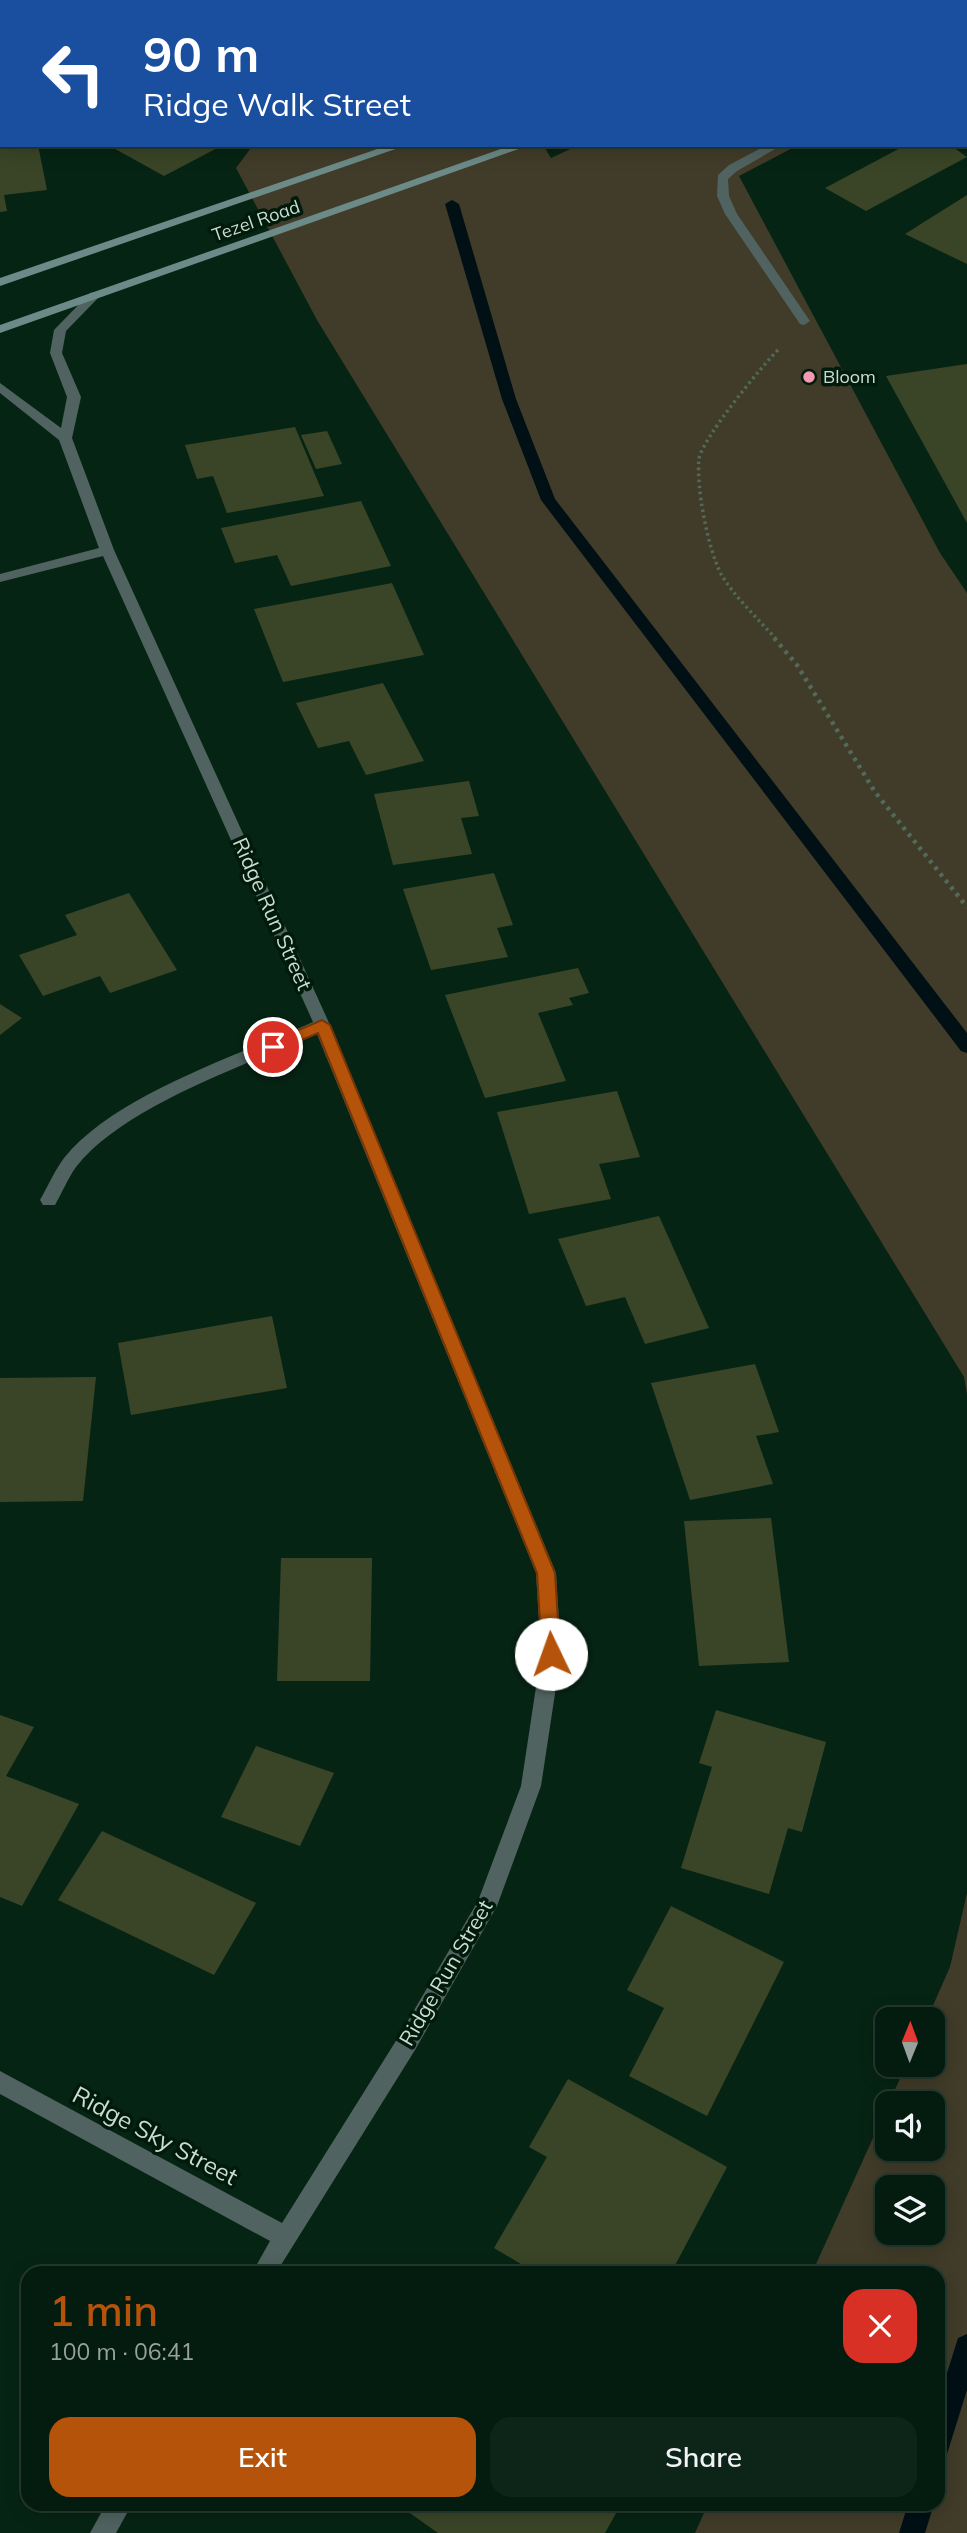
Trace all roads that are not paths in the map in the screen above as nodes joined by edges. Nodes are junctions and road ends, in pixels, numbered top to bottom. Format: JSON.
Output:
{"nodes":[{"id":1,"x":395,"y":147,"type":"edge"},
{"id":2,"x":518,"y":147,"type":"edge"},
{"id":3,"x":772,"y":147,"type":"edge"},
{"id":4,"x":0,"y":282,"type":"edge"},
{"id":5,"x":94,"y":296,"type":"junction"},
{"id":6,"x":804,"y":321,"type":"road end"},
{"id":7,"x":0,"y":329,"type":"edge"},
{"id":8,"x":0,"y":387,"type":"edge"},
{"id":9,"x":65,"y":438,"type":"junction"},
{"id":10,"x":107,"y":550,"type":"junction"},
{"id":11,"x":0,"y":578,"type":"edge"},
{"id":12,"x":322,"y":1025,"type":"junction"},
{"id":13,"x":49,"y":1200,"type":"dead end"},
{"id":14,"x":0,"y":2082,"type":"edge"},
{"id":15,"x":285,"y":2237,"type":"junction"},
{"id":16,"x":267,"y":2266,"type":"edge"},
{"id":17,"x":116,"y":2511,"type":"edge"},
{"id":18,"x":102,"y":2533,"type":"edge"}],
"edges":[{"from":1,"to":4,"type":"main road","name":"Tezel Road"},
{"from":2,"to":5,"type":"main road","name":"Tezel Road"},
{"from":3,"to":6,"type":"street"},
{"from":5,"to":7,"type":"main road","name":"Tezel Road"},
{"from":5,"to":9,"type":"street"},
{"from":8,"to":9,"type":"street"},
{"from":9,"to":10,"type":"street","name":"Ridge Run Street"},
{"from":10,"to":11,"type":"street"},
{"from":10,"to":12,"type":"street","name":"Ridge Run Street"},
{"from":12,"to":13,"type":"street"},
{"from":12,"to":15,"type":"street","name":"Ridge Run Street"},
{"from":14,"to":15,"type":"street","name":"Ridge Sky Street"},
{"from":15,"to":16,"type":"street","name":"Ridge Run Street"},
{"from":17,"to":18,"type":"street"}]}
